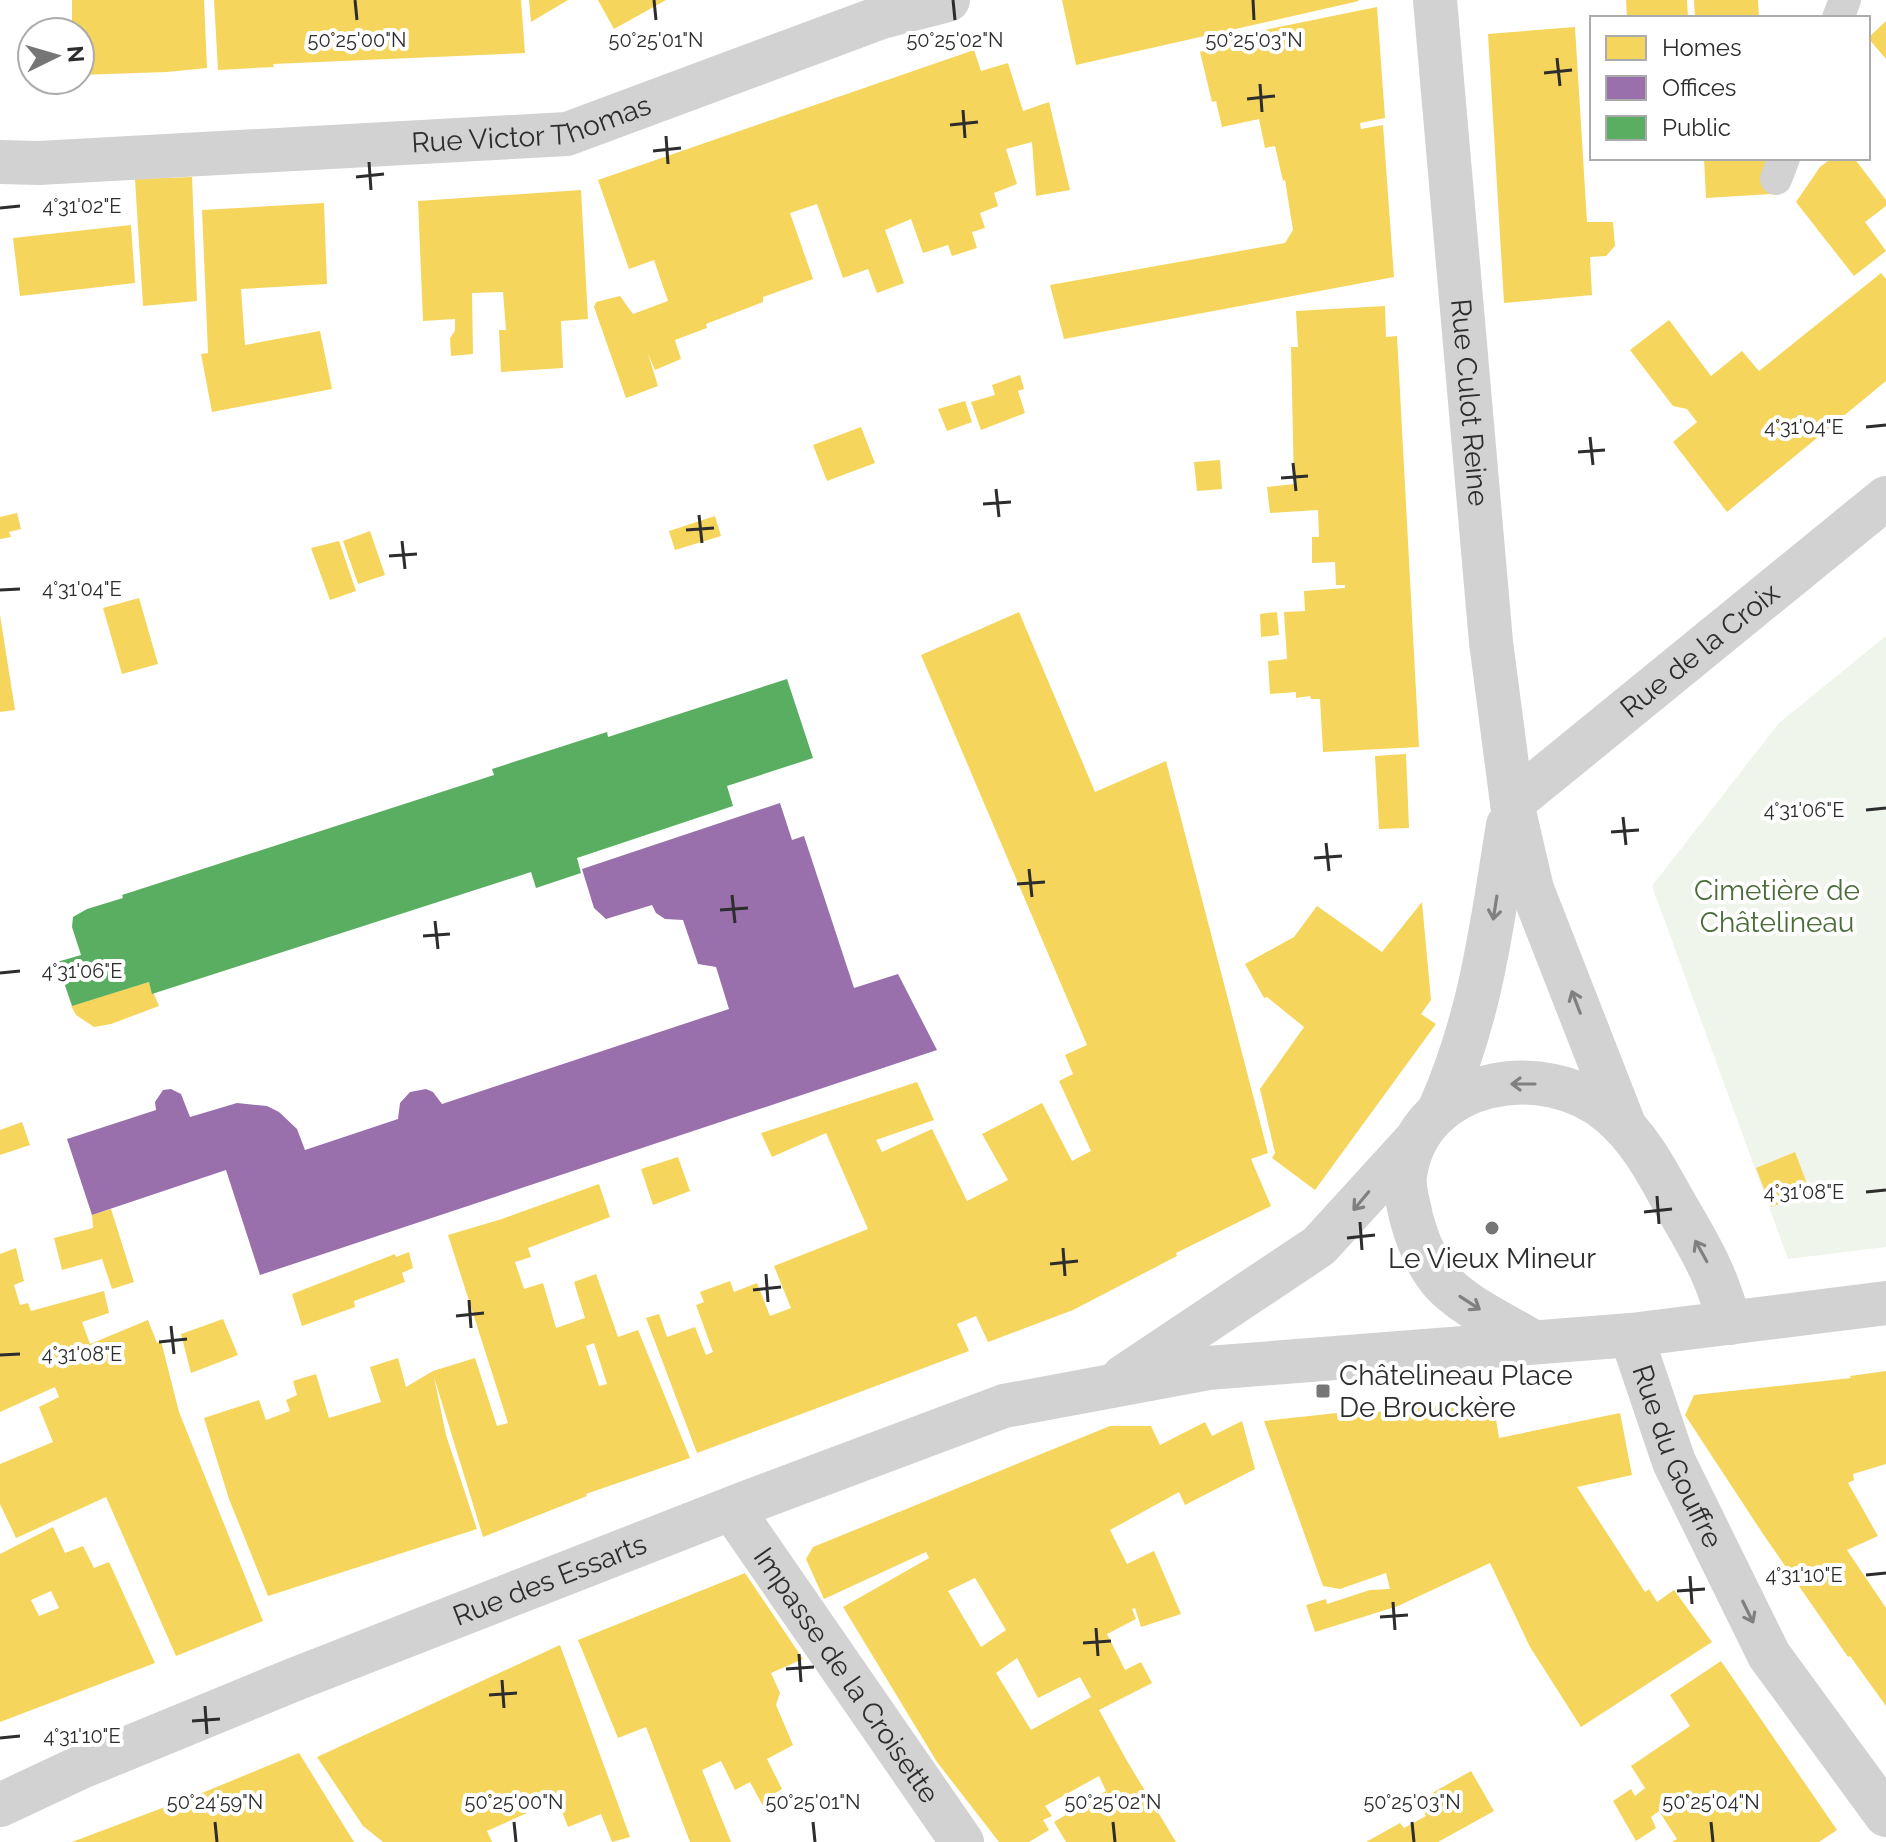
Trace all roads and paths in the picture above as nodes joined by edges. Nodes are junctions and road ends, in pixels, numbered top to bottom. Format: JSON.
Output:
{"nodes":[{"id":1,"x":948,"y":0,"type":"edge"},
{"id":2,"x":1435,"y":0,"type":"edge"},
{"id":3,"x":882,"y":8,"type":"edge"},
{"id":4,"x":0,"y":162,"type":"edge"},
{"id":5,"x":1886,"y":498,"type":"edge"},
{"id":6,"x":1512,"y":803,"type":"junction"},
{"id":7,"x":1440,"y":1108,"type":"junction"},
{"id":8,"x":1625,"y":1127,"type":"junction"},
{"id":9,"x":1413,"y":1143,"type":"junction"},
{"id":10,"x":1886,"y":1303,"type":"edge"},
{"id":11,"x":1730,"y":1323,"type":"junction"},
{"id":12,"x":1631,"y":1335,"type":"junction"},
{"id":13,"x":1533,"y":1342,"type":"junction"},
{"id":14,"x":1111,"y":1386,"type":"junction"},
{"id":15,"x":732,"y":1509,"type":"junction"},
{"id":16,"x":0,"y":1805,"type":"edge"},
{"id":17,"x":1886,"y":1815,"type":"edge"},
{"id":18,"x":962,"y":1842,"type":"edge"}],
"edges":[{"from":1,"to":3,"type":"street","name":"Rue Victor Thomas"},
{"from":2,"to":6,"type":"street","name":"Rue Culot Reine"},
{"from":3,"to":4,"type":"street","name":"Rue Victor Thomas"},
{"from":5,"to":6,"type":"street","name":"Rue de la Croix"},
{"from":6,"to":7,"type":"street","one_way":true},
{"from":8,"to":6,"type":"street","one_way":true},
{"from":8,"to":7,"type":"street","one_way":true},
{"from":7,"to":9,"type":"street"},
{"from":11,"to":8,"type":"street","one_way":true},
{"from":9,"to":13,"type":"street","one_way":true},
{"from":9,"to":14,"type":"street","one_way":true},
{"from":10,"to":11,"type":"street","name":"Rue des Essarts"},
{"from":11,"to":12,"type":"street","name":"Rue des Essarts"},
{"from":12,"to":13,"type":"street","name":"Rue des Essarts"},
{"from":12,"to":17,"type":"street","name":"Rue du Gouffre","one_way":true},
{"from":13,"to":14,"type":"street","name":"Rue des Essarts"},
{"from":14,"to":15,"type":"street","name":"Rue des Essarts"},
{"from":15,"to":16,"type":"street","name":"Rue des Essarts"},
{"from":15,"to":18,"type":"street","name":"Impasse de la Croisette"}]}
